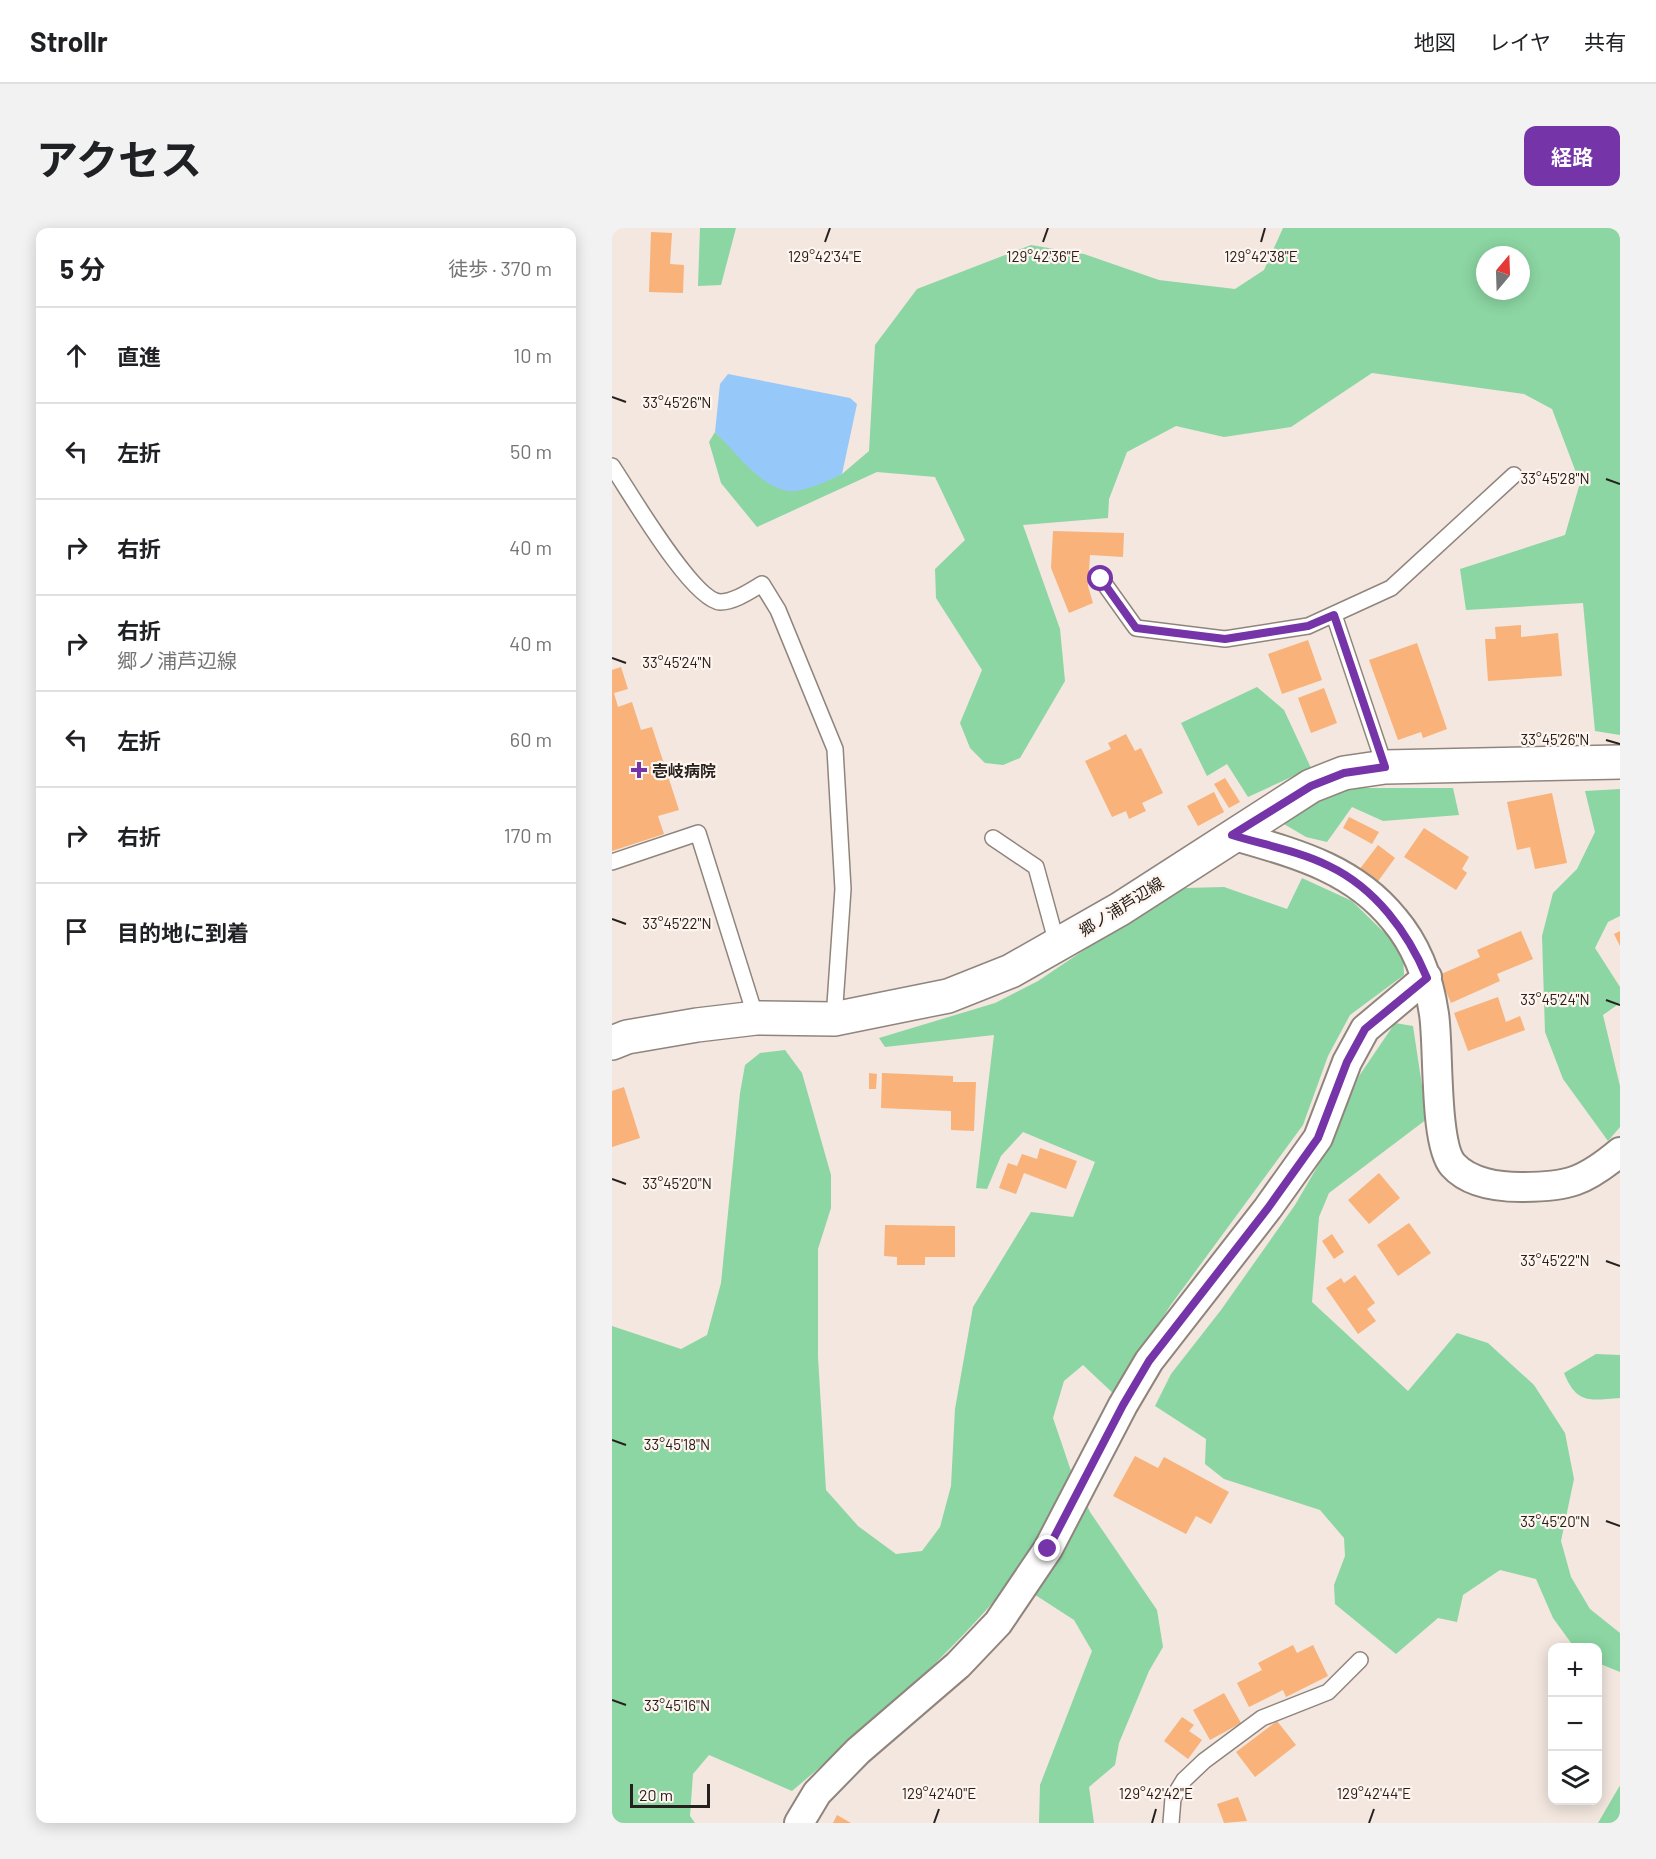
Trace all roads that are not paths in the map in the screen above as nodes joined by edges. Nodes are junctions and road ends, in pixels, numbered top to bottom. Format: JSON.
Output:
{"nodes":[{"id":1,"x":612,"y":466,"type":"edge"},
{"id":2,"x":1514,"y":475,"type":"dead end"},
{"id":3,"x":1101,"y":579,"type":"dead end"},
{"id":4,"x":1334,"y":615,"type":"junction"},
{"id":5,"x":1620,"y":762,"type":"edge"},
{"id":6,"x":1385,"y":767,"type":"junction"},
{"id":7,"x":1232,"y":835,"type":"junction"},
{"id":8,"x":993,"y":838,"type":"dead end"},
{"id":9,"x":612,"y":862,"type":"edge"},
{"id":10,"x":1057,"y":944,"type":"junction"},
{"id":11,"x":1427,"y":978,"type":"junction"},
{"id":12,"x":756,"y":1018,"type":"junction"},
{"id":13,"x":834,"y":1019,"type":"junction"},
{"id":14,"x":612,"y":1043,"type":"edge"},
{"id":15,"x":1620,"y":1152,"type":"edge"},
{"id":16,"x":1360,"y":1660,"type":"dead end"},
{"id":17,"x":799,"y":1823,"type":"edge"},
{"id":18,"x":1171,"y":1823,"type":"edge"}],
"edges":[{"from":1,"to":13,"type":"lane"},
{"from":2,"to":4,"type":"lane"},
{"from":3,"to":4,"type":"lane"},
{"from":4,"to":6,"type":"lane"},
{"from":5,"to":6,"type":"main road","name":"郷ノ浦芦辺線"},
{"from":6,"to":7,"type":"main road","name":"郷ノ浦芦辺線"},
{"from":7,"to":10,"type":"main road","name":"郷ノ浦芦辺線"},
{"from":7,"to":11,"type":"street"},
{"from":8,"to":10,"type":"lane"},
{"from":9,"to":12,"type":"lane"},
{"from":10,"to":13,"type":"main road","name":"郷ノ浦芦辺線"},
{"from":11,"to":15,"type":"street"},
{"from":11,"to":17,"type":"street"},
{"from":12,"to":13,"type":"main road","name":"郷ノ浦芦辺線"},
{"from":12,"to":14,"type":"main road","name":"郷ノ浦芦辺線"},
{"from":16,"to":18,"type":"lane"}]}
